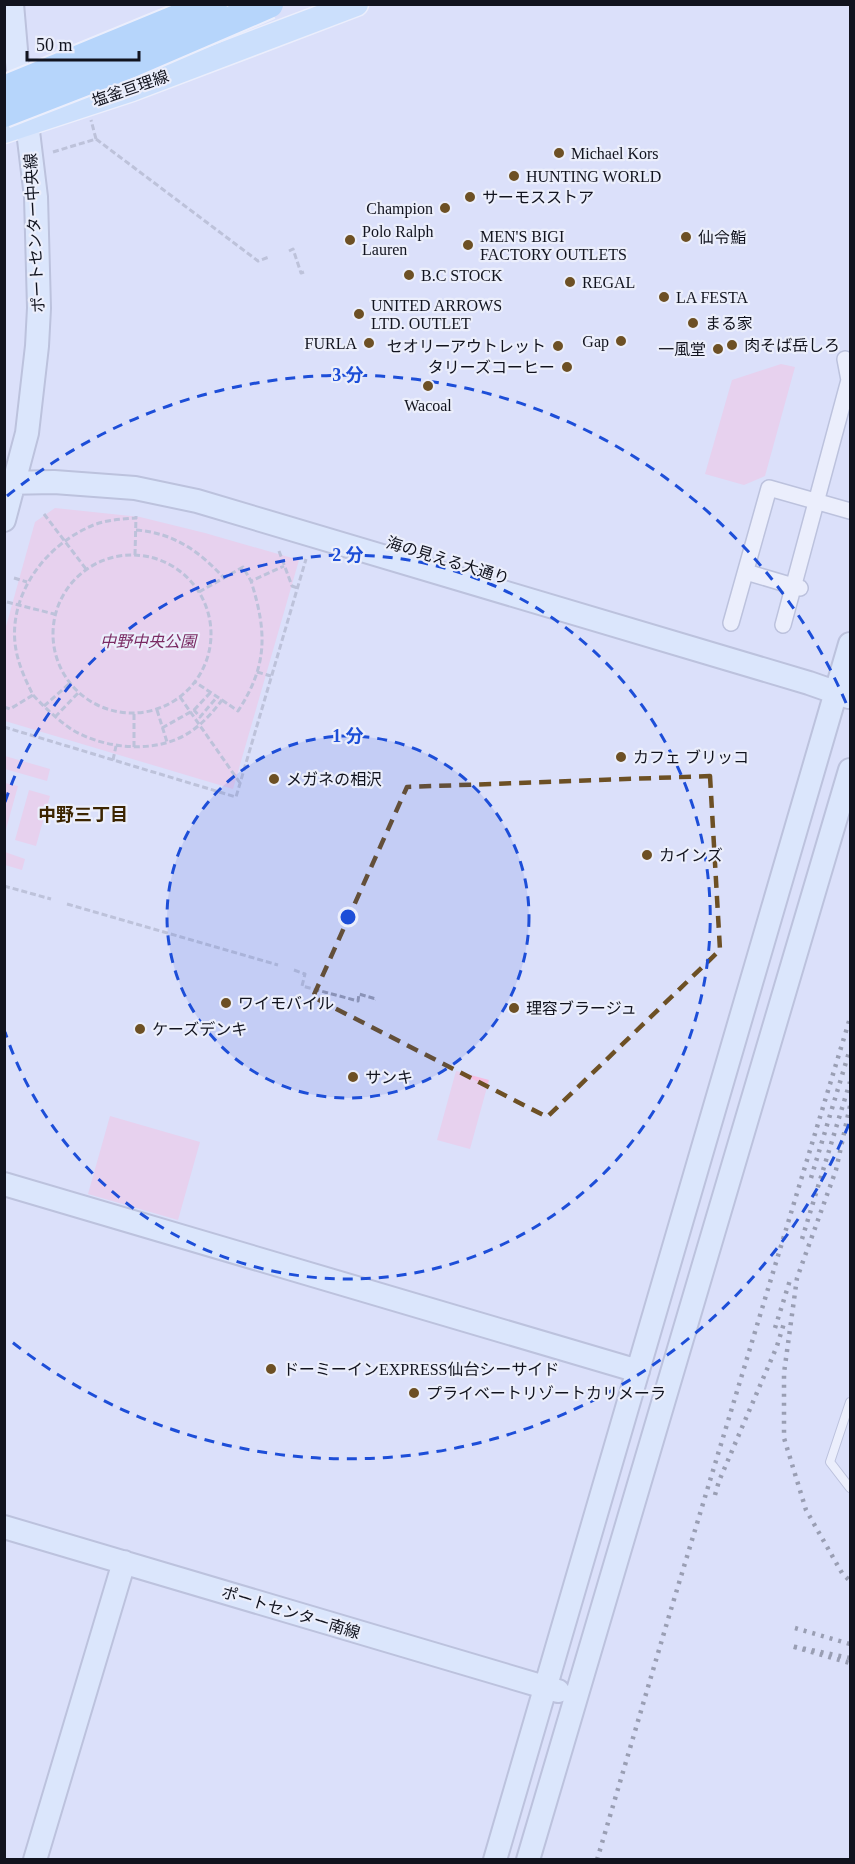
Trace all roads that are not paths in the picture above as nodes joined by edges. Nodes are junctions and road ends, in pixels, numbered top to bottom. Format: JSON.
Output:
{"nodes":[{"id":1,"x":12,"y":4,"type":"edge"},
{"id":2,"x":214,"y":4,"type":"edge"},
{"id":3,"x":269,"y":4,"type":"edge"},
{"id":4,"x":356,"y":4,"type":"edge"},
{"id":5,"x":9,"y":80,"type":"edge"},
{"id":6,"x":16,"y":118,"type":"edge"},
{"id":7,"x":4,"y":131,"type":"edge"},
{"id":8,"x":846,"y":358,"type":"dead end"},
{"id":9,"x":11,"y":476,"type":"edge"},
{"id":10,"x":816,"y":501,"type":"junction"},
{"id":11,"x":850,"y":511,"type":"edge"},
{"id":12,"x":4,"y":520,"type":"edge"},
{"id":13,"x":746,"y":572,"type":"junction"},
{"id":14,"x":797,"y":587,"type":"junction"},
{"id":15,"x":731,"y":623,"type":"dead end"},
{"id":16,"x":783,"y":625,"type":"dead end"},
{"id":17,"x":850,"y":644,"type":"edge"},
{"id":18,"x":845,"y":687,"type":"edge"},
{"id":19,"x":850,"y":770,"type":"edge"},
{"id":20,"x":4,"y":1184,"type":"edge"},
{"id":21,"x":638,"y":1371,"type":"junction"},
{"id":22,"x":850,"y":1402,"type":"edge"},
{"id":23,"x":850,"y":1488,"type":"edge"},
{"id":24,"x":4,"y":1527,"type":"edge"},
{"id":25,"x":124,"y":1562,"type":"junction"},
{"id":26,"x":545,"y":1688,"type":"junction"},
{"id":27,"x":577,"y":1696,"type":"junction"},
{"id":28,"x":35,"y":1860,"type":"edge"},
{"id":29,"x":495,"y":1860,"type":"edge"},
{"id":30,"x":528,"y":1860,"type":"edge"}],
"edges":[{"from":1,"to":5,"type":"street","name":"ポートセンター中央線"},
{"from":2,"to":5,"type":"highway","bridge":true},
{"from":3,"to":6,"type":"highway","bridge":true},
{"from":4,"to":6,"type":"main road","name":"塩釜亘理線"},
{"from":5,"to":6,"type":"street","name":"ポートセンター中央線"},
{"from":6,"to":7,"type":"main road","name":"塩釜亘理線"},
{"from":6,"to":9,"type":"street","name":"ポートセンター中央線"},
{"from":8,"to":10,"type":"street"},
{"from":9,"to":12,"type":"street","name":"ポートセンター中央線"},
{"from":9,"to":18,"type":"street","name":"海の見える大通り"},
{"from":10,"to":11,"type":"street"},
{"from":10,"to":13,"type":"street"},
{"from":10,"to":14,"type":"street"},
{"from":13,"to":14,"type":"street"},
{"from":13,"to":15,"type":"street"},
{"from":14,"to":16,"type":"street"},
{"from":17,"to":18,"type":"street"},
{"from":18,"to":21,"type":"street"},
{"from":19,"to":27,"type":"street"},
{"from":20,"to":21,"type":"street"},
{"from":21,"to":26,"type":"street"},
{"from":22,"to":23,"type":"lane"},
{"from":24,"to":25,"type":"street","name":"ポートセンター南線"},
{"from":25,"to":26,"type":"street","name":"ポートセンター南線"},
{"from":25,"to":28,"type":"street"},
{"from":26,"to":27,"type":"street","name":"ポートセンター南線"},
{"from":26,"to":29,"type":"street"},
{"from":27,"to":30,"type":"street"}]}
